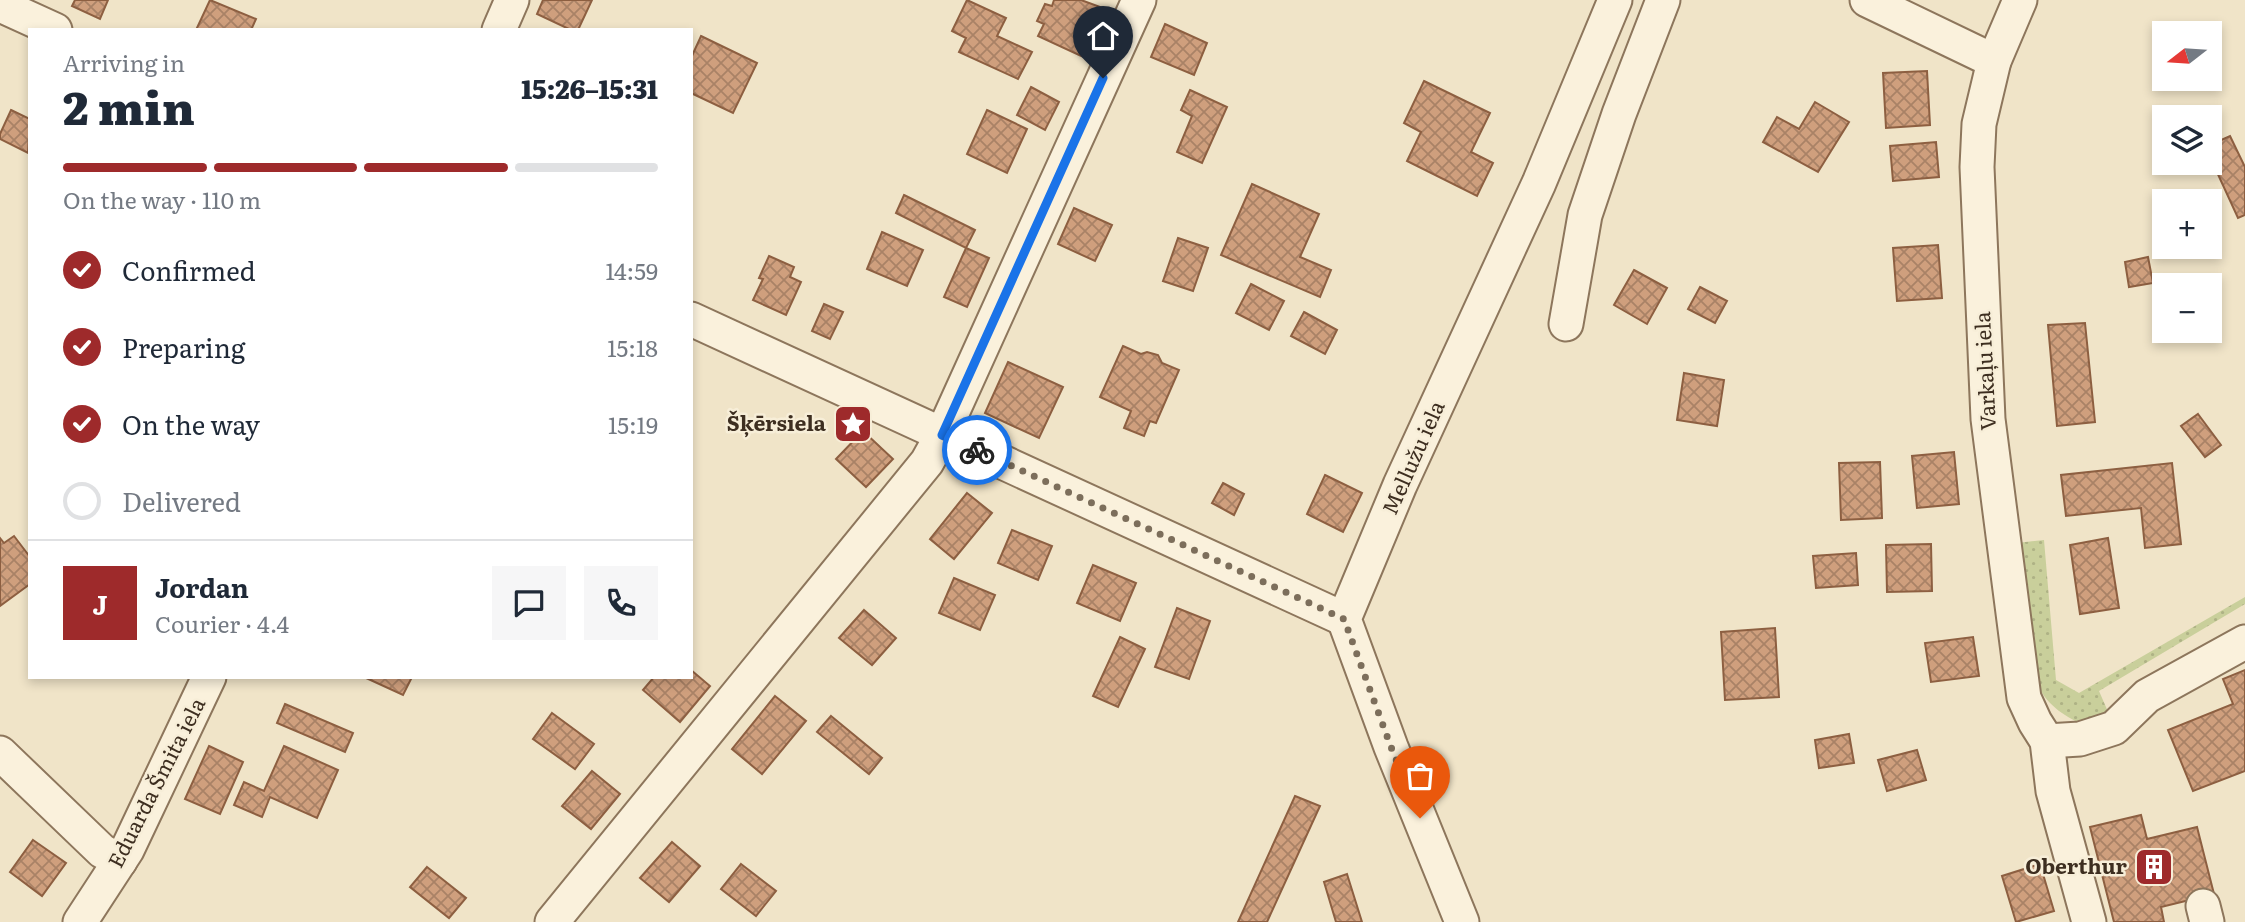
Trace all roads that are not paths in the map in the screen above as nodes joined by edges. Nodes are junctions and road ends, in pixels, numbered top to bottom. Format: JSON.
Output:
{"nodes":[{"id":1,"x":512,"y":0,"type":"edge"},
{"id":2,"x":1139,"y":0,"type":"edge"},
{"id":3,"x":1615,"y":0,"type":"edge"},
{"id":4,"x":1663,"y":0,"type":"edge"},
{"id":5,"x":1867,"y":0,"type":"edge"},
{"id":6,"x":2020,"y":0,"type":"edge"},
{"id":7,"x":0,"y":5,"type":"edge"},
{"id":8,"x":51,"y":28,"type":"edge"},
{"id":9,"x":500,"y":28,"type":"edge"},
{"id":10,"x":1994,"y":61,"type":"junction"},
{"id":11,"x":693,"y":320,"type":"edge"},
{"id":12,"x":1566,"y":324,"type":"dead end"},
{"id":13,"x":942,"y":435,"type":"junction"},
{"id":14,"x":1344,"y":619,"type":"junction"},
{"id":15,"x":2245,"y":642,"type":"edge"},
{"id":16,"x":208,"y":679,"type":"edge"},
{"id":17,"x":2047,"y":741,"type":"junction"},
{"id":18,"x":0,"y":753,"type":"edge"},
{"id":19,"x":120,"y":861,"type":"junction"},
{"id":20,"x":80,"y":922,"type":"edge"},
{"id":21,"x":552,"y":922,"type":"edge"},
{"id":22,"x":1462,"y":922,"type":"edge"},
{"id":23,"x":2089,"y":922,"type":"edge"}],
"edges":[{"from":1,"to":9,"type":"street"},
{"from":2,"to":13,"type":"street"},
{"from":3,"to":14,"type":"street","name":"Mellužu iela"},
{"from":4,"to":12,"type":"street"},
{"from":5,"to":10,"type":"street"},
{"from":6,"to":10,"type":"street","name":"Varkaļu iela"},
{"from":7,"to":8,"type":"street"},
{"from":10,"to":17,"type":"street","name":"Varkaļu iela"},
{"from":11,"to":13,"type":"street"},
{"from":13,"to":14,"type":"street"},
{"from":13,"to":21,"type":"street"},
{"from":14,"to":22,"type":"street"},
{"from":15,"to":17,"type":"street"},
{"from":16,"to":19,"type":"street","name":"Eduarda Šmita iela"},
{"from":17,"to":23,"type":"street"},
{"from":18,"to":19,"type":"street"},
{"from":19,"to":20,"type":"street","name":"Eduarda Šmita iela"}]}
